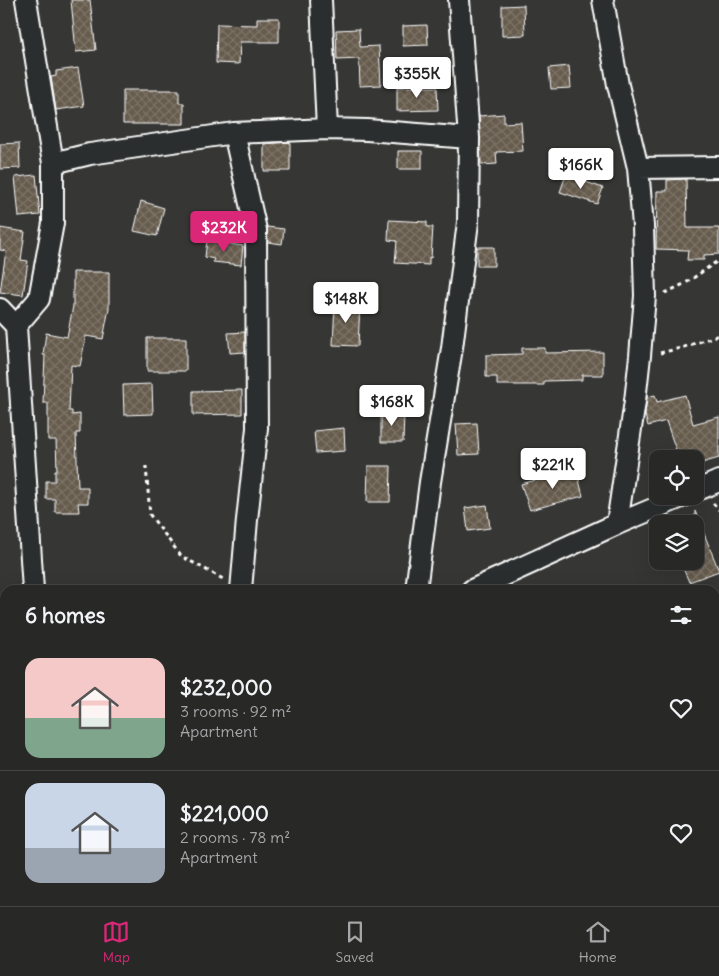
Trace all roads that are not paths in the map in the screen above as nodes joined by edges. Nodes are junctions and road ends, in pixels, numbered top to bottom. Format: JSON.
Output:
{"nodes":[{"id":1,"x":26,"y":0,"type":"edge"},
{"id":2,"x":321,"y":0,"type":"edge"},
{"id":3,"x":459,"y":0,"type":"edge"},
{"id":4,"x":603,"y":0,"type":"edge"},
{"id":5,"x":326,"y":129,"type":"junction"},
{"id":6,"x":234,"y":133,"type":"junction"},
{"id":7,"x":469,"y":138,"type":"junction"},
{"id":8,"x":53,"y":163,"type":"junction"},
{"id":9,"x":719,"y":167,"type":"edge"},
{"id":10,"x":638,"y":168,"type":"junction"},
{"id":11,"x":0,"y":309,"type":"edge"},
{"id":12,"x":16,"y":326,"type":"junction"},
{"id":13,"x":719,"y":481,"type":"edge"},
{"id":14,"x":704,"y":488,"type":"edge"},
{"id":15,"x":662,"y":505,"type":"edge"},
{"id":16,"x":617,"y":524,"type":"junction"},
{"id":17,"x":33,"y":585,"type":"edge"},
{"id":18,"x":241,"y":585,"type":"edge"},
{"id":19,"x":417,"y":585,"type":"edge"},
{"id":20,"x":483,"y":585,"type":"edge"}],
"edges":[{"from":1,"to":8,"type":"street"},
{"from":2,"to":5,"type":"street"},
{"from":3,"to":7,"type":"street"},
{"from":4,"to":10,"type":"street"},
{"from":5,"to":6,"type":"street"},
{"from":5,"to":7,"type":"street"},
{"from":6,"to":8,"type":"street"},
{"from":6,"to":18,"type":"street"},
{"from":7,"to":19,"type":"street"},
{"from":8,"to":12,"type":"street"},
{"from":9,"to":10,"type":"street"},
{"from":10,"to":16,"type":"street"},
{"from":11,"to":12,"type":"street"},
{"from":12,"to":17,"type":"street"},
{"from":13,"to":14,"type":"street"},
{"from":15,"to":16,"type":"street"},
{"from":16,"to":20,"type":"street"}]}
